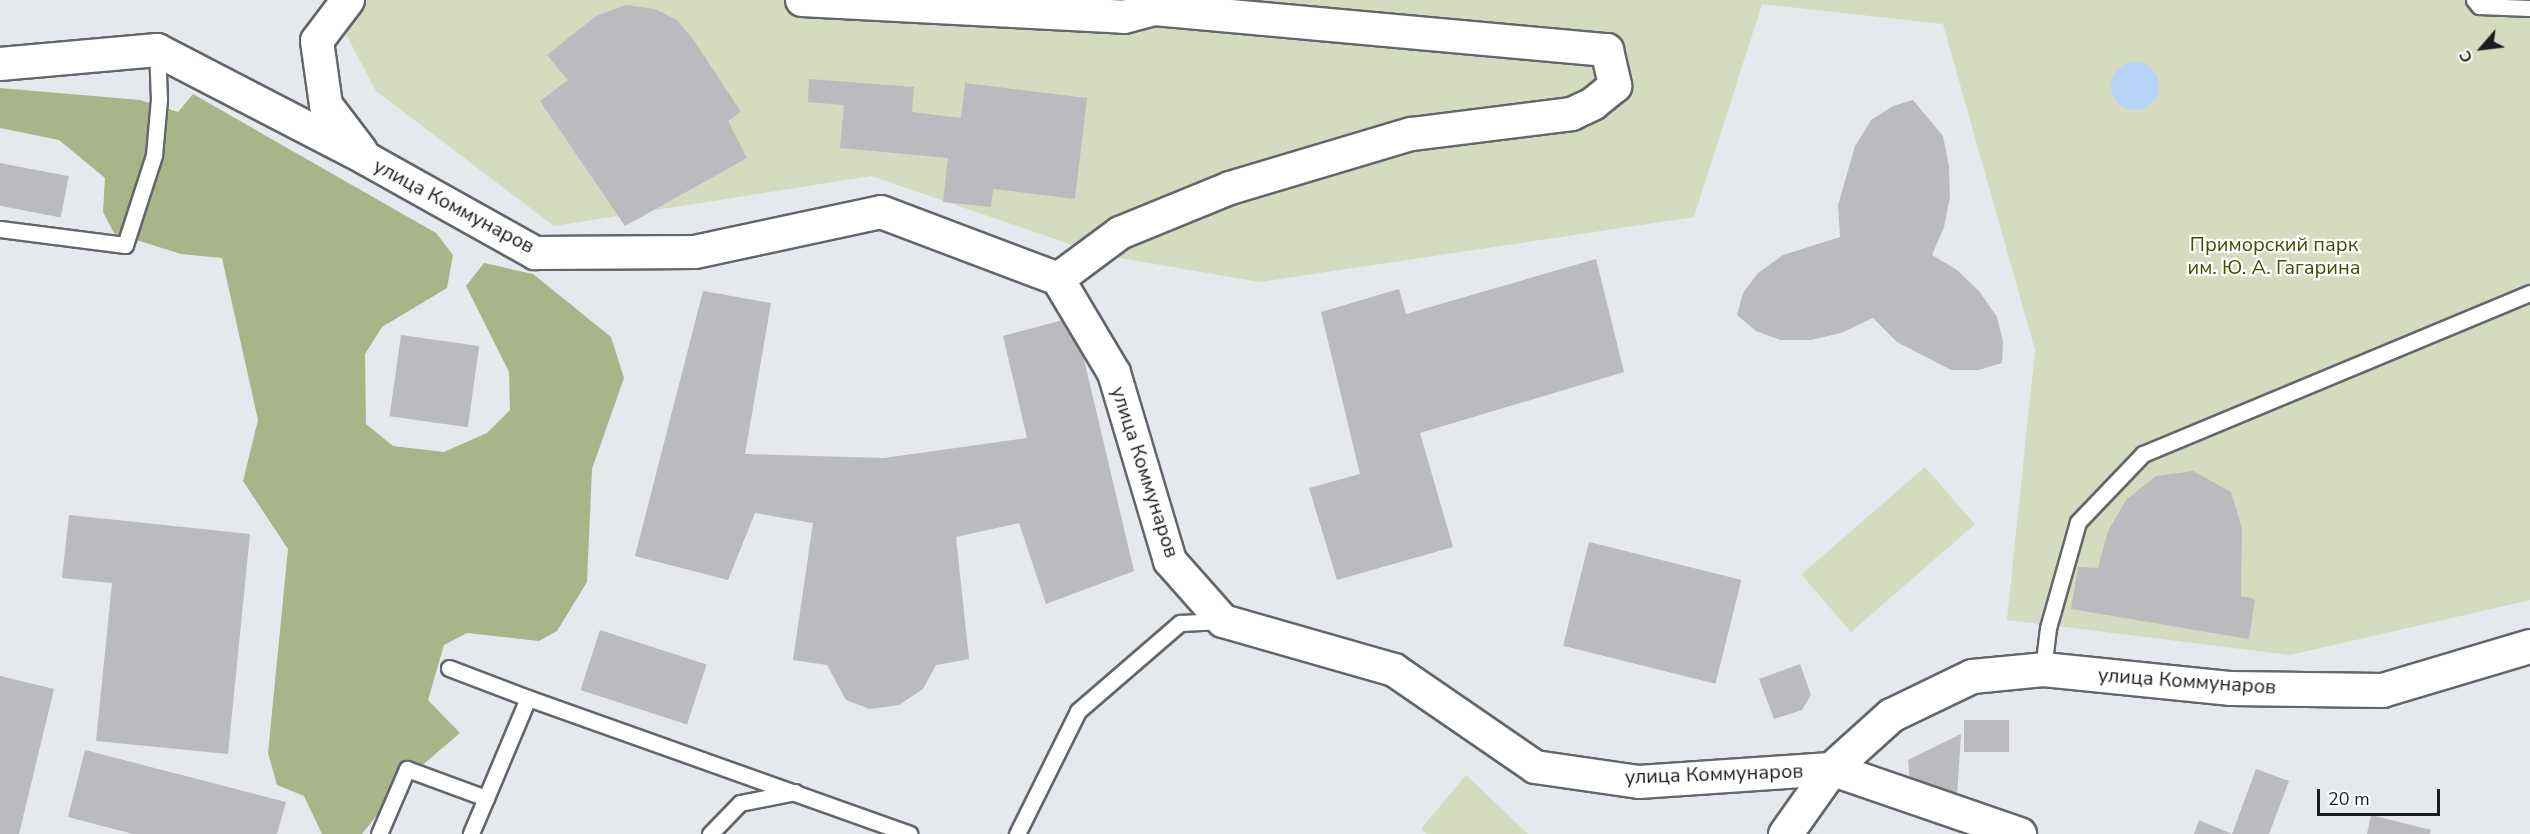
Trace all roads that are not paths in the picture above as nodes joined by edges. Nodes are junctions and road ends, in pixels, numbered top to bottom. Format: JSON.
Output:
{"nodes":[{"id":1,"x":348,"y":0,"type":"edge"},
{"id":2,"x":802,"y":0,"type":"edge"},
{"id":3,"x":2474,"y":0,"type":"edge"},
{"id":4,"x":2530,"y":8,"type":"edge"},
{"id":5,"x":157,"y":50,"type":"junction"},
{"id":6,"x":0,"y":64,"type":"edge"},
{"id":7,"x":367,"y":159,"type":"junction"},
{"id":8,"x":0,"y":229,"type":"edge"},
{"id":9,"x":1058,"y":279,"type":"junction"},
{"id":10,"x":2530,"y":293,"type":"edge"},
{"id":11,"x":1223,"y":621,"type":"junction"},
{"id":12,"x":2530,"y":646,"type":"edge"},
{"id":13,"x":449,"y":668,"type":"dead end"},
{"id":14,"x":2043,"y":669,"type":"junction"},
{"id":15,"x":528,"y":698,"type":"junction"},
{"id":16,"x":1832,"y":769,"type":"junction"},
{"id":17,"x":795,"y":792,"type":"junction"},
{"id":18,"x":486,"y":798,"type":"junction"},
{"id":19,"x":379,"y":834,"type":"edge"},
{"id":20,"x":471,"y":834,"type":"edge"},
{"id":21,"x":710,"y":834,"type":"edge"},
{"id":22,"x":909,"y":834,"type":"edge"},
{"id":23,"x":1017,"y":834,"type":"edge"},
{"id":24,"x":1785,"y":834,"type":"edge"},
{"id":25,"x":2020,"y":834,"type":"edge"}],
"edges":[{"from":1,"to":7,"type":"street"},
{"from":2,"to":9,"type":"street"},
{"from":3,"to":4,"type":"lane"},
{"from":5,"to":6,"type":"street"},
{"from":5,"to":7,"type":"street","name":"улица Коммунаров"},
{"from":5,"to":8,"type":"lane"},
{"from":7,"to":9,"type":"street","name":"улица Коммунаров"},
{"from":9,"to":11,"type":"street","name":"улица Коммунаров"},
{"from":10,"to":14,"type":"lane"},
{"from":11,"to":16,"type":"street","name":"улица Коммунаров"},
{"from":11,"to":23,"type":"lane"},
{"from":12,"to":14,"type":"main road","name":"улица Коммунаров"},
{"from":13,"to":15,"type":"lane"},
{"from":14,"to":16,"type":"main road","name":"улица Коммунаров"},
{"from":15,"to":17,"type":"lane"},
{"from":15,"to":18,"type":"lane"},
{"from":16,"to":24,"type":"main road"},
{"from":16,"to":25,"type":"street"},
{"from":17,"to":21,"type":"lane"},
{"from":17,"to":22,"type":"lane"},
{"from":18,"to":19,"type":"lane"},
{"from":18,"to":20,"type":"lane"}]}
